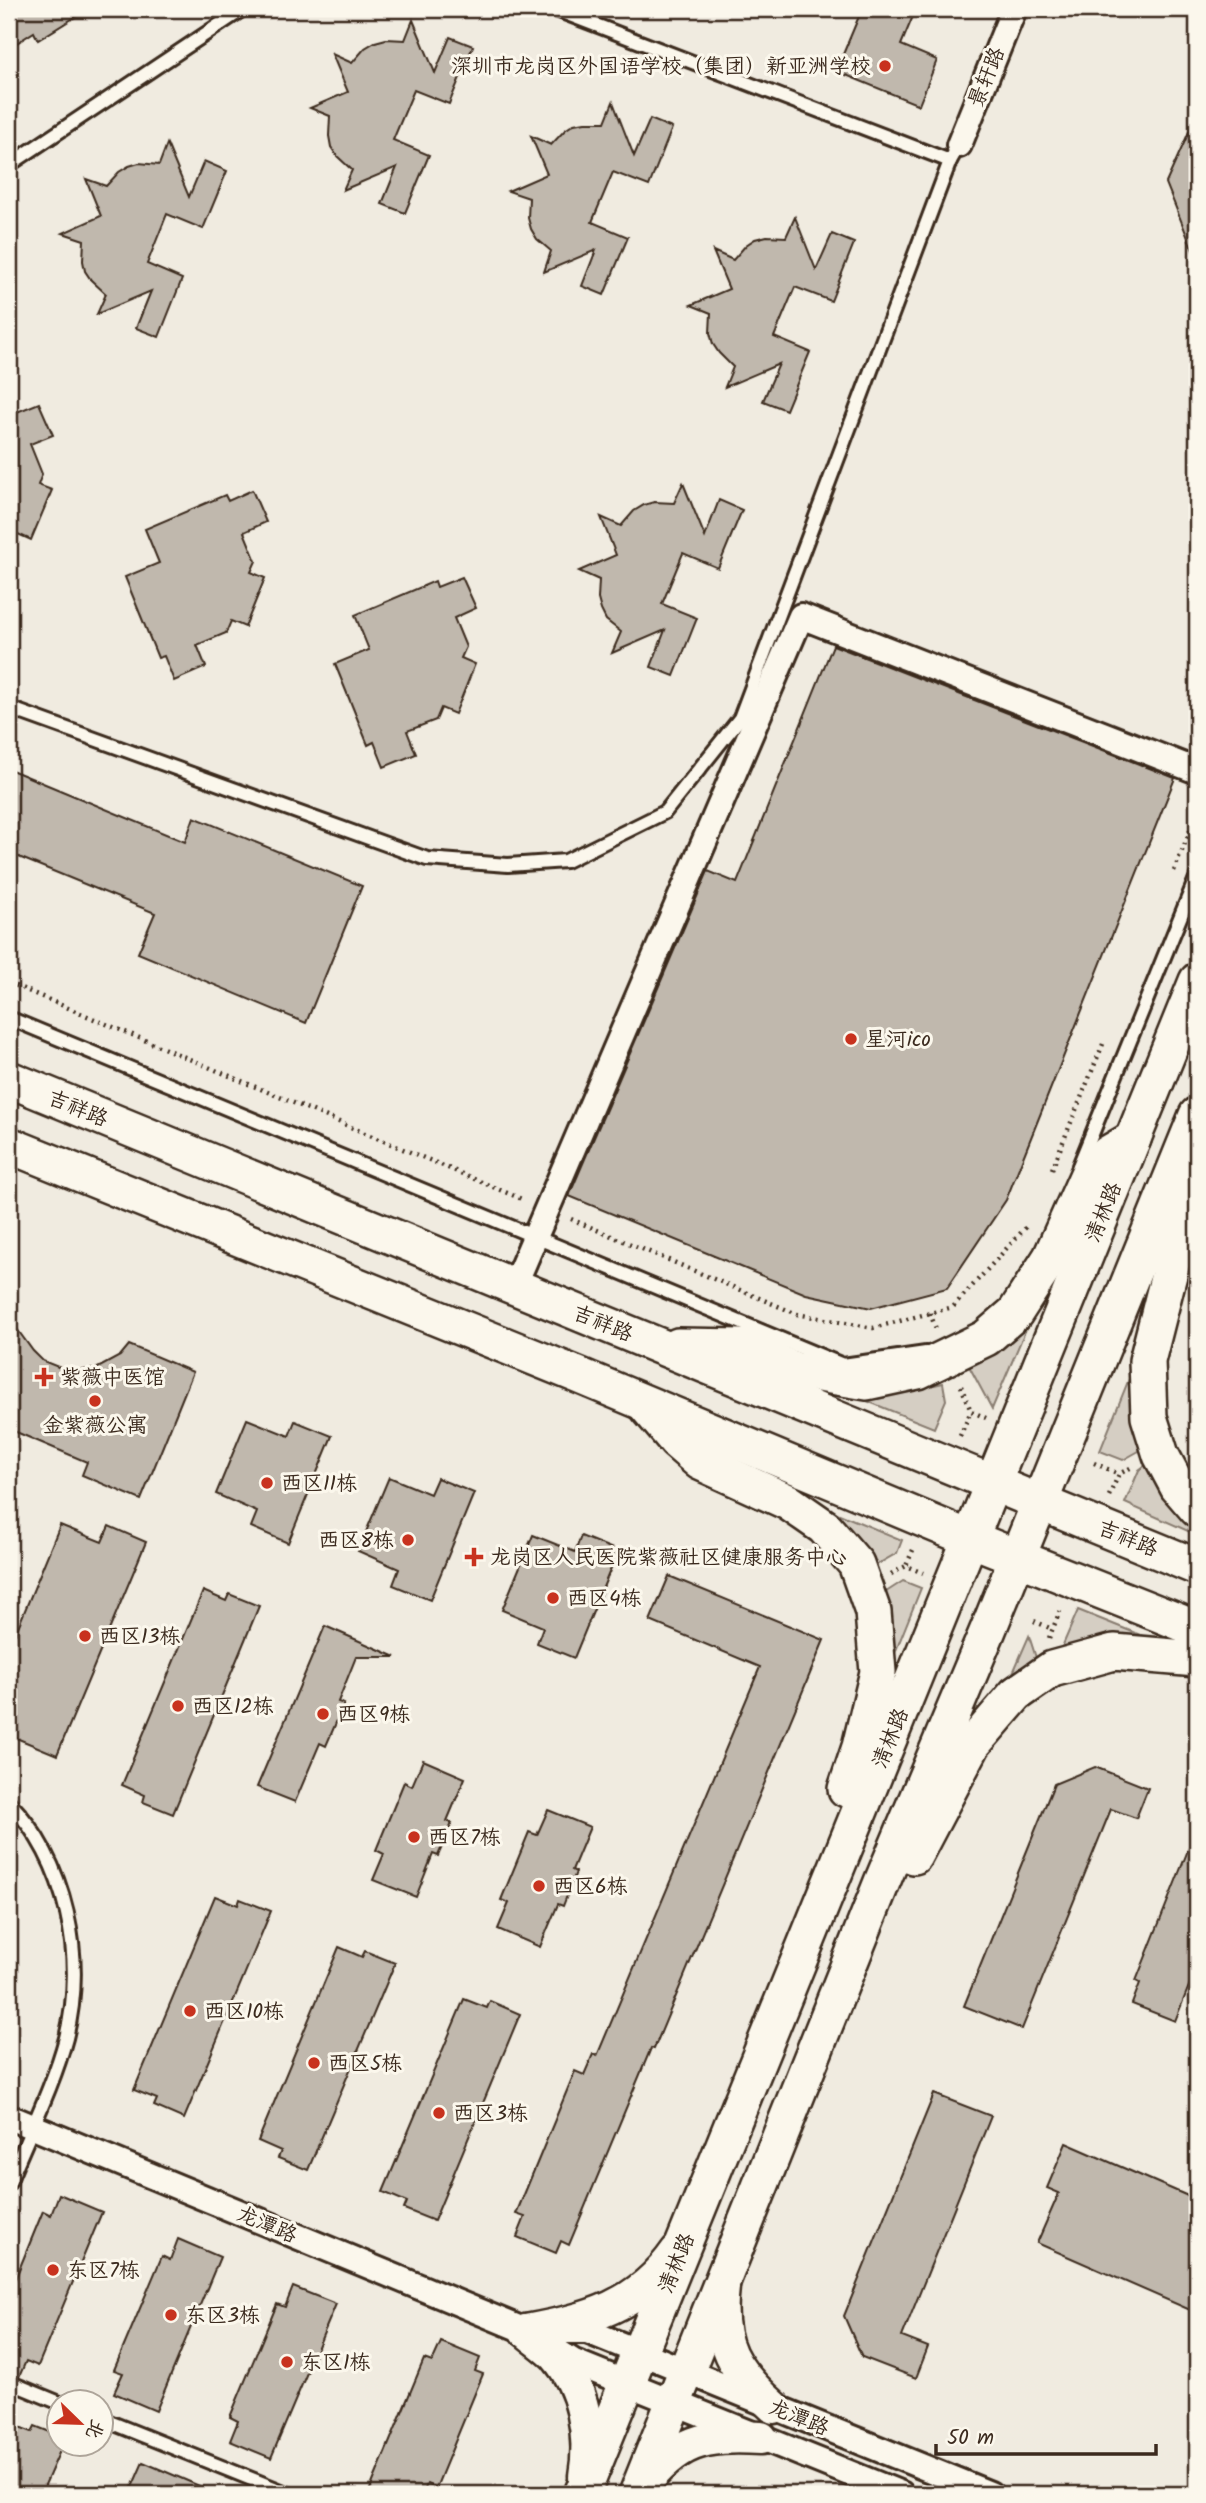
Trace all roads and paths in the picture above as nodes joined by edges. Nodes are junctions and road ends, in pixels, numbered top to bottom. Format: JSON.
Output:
{"nodes":[{"id":1,"x":243,"y":9,"type":"edge"},
{"id":2,"x":554,"y":9,"type":"edge"},
{"id":3,"x":1014,"y":9,"type":"edge"},
{"id":4,"x":954,"y":153,"type":"junction"},
{"id":5,"x":9,"y":165,"type":"edge"},
{"id":6,"x":9,"y":708,"type":"edge"},
{"id":7,"x":1197,"y":771,"type":"edge"},
{"id":8,"x":1197,"y":813,"type":"edge"},
{"id":9,"x":1197,"y":876,"type":"edge"},
{"id":10,"x":1171,"y":877,"type":"dead end"},
{"id":11,"x":1197,"y":981,"type":"edge"},
{"id":12,"x":9,"y":983,"type":"edge"},
{"id":13,"x":9,"y":1018,"type":"edge"},
{"id":14,"x":1197,"y":1023,"type":"edge"},
{"id":15,"x":1103,"y":1043,"type":"dead end"},
{"id":16,"x":9,"y":1079,"type":"edge"},
{"id":17,"x":1197,"y":1090,"type":"edge"},
{"id":18,"x":1197,"y":1115,"type":"edge"},
{"id":19,"x":1133,"y":1139,"type":"junction"},
{"id":20,"x":9,"y":1145,"type":"edge"},
{"id":21,"x":1178,"y":1163,"type":"junction"},
{"id":22,"x":1051,"y":1171,"type":"dead end"},
{"id":23,"x":547,"y":1209,"type":"junction"},
{"id":24,"x":1030,"y":1222,"type":"dead end"},
{"id":25,"x":535,"y":1237,"type":"junction"},
{"id":26,"x":1019,"y":1283,"type":"dead end"},
{"id":27,"x":514,"y":1286,"type":"junction"},
{"id":28,"x":1004,"y":1304,"type":"dead end"},
{"id":29,"x":661,"y":1346,"type":"junction"},
{"id":30,"x":956,"y":1375,"type":"dead end"},
{"id":31,"x":1197,"y":1396,"type":"edge"},
{"id":32,"x":644,"y":1402,"type":"junction"},
{"id":33,"x":1197,"y":1409,"type":"edge"},
{"id":34,"x":971,"y":1411,"type":"junction"},
{"id":35,"x":990,"y":1419,"type":"dead end"},
{"id":36,"x":960,"y":1436,"type":"dead end"},
{"id":37,"x":1094,"y":1463,"type":"dead end"},
{"id":38,"x":993,"y":1482,"type":"junction"},
{"id":39,"x":1109,"y":1496,"type":"dead end"},
{"id":40,"x":1040,"y":1502,"type":"junction"},
{"id":41,"x":1197,"y":1509,"type":"edge"},
{"id":42,"x":971,"y":1539,"type":"junction"},
{"id":43,"x":913,"y":1548,"type":"dead end"},
{"id":44,"x":1018,"y":1558,"type":"junction"},
{"id":45,"x":1197,"y":1567,"type":"edge"},
{"id":46,"x":927,"y":1575,"type":"dead end"},
{"id":47,"x":1060,"y":1611,"type":"dead end"},
{"id":48,"x":1034,"y":1621,"type":"dead end"},
{"id":49,"x":1052,"y":1629,"type":"junction"},
{"id":50,"x":1197,"y":1629,"type":"edge"},
{"id":51,"x":1048,"y":1640,"type":"dead end"},
{"id":52,"x":1197,"y":1659,"type":"edge"},
{"id":53,"x":9,"y":1802,"type":"edge"},
{"id":54,"x":839,"y":1863,"type":"junction"},
{"id":55,"x":882,"y":1882,"type":"junction"},
{"id":56,"x":9,"y":2117,"type":"edge"},
{"id":57,"x":32,"y":2126,"type":"junction"},
{"id":58,"x":9,"y":2183,"type":"edge"},
{"id":59,"x":687,"y":2236,"type":"junction"},
{"id":60,"x":724,"y":2281,"type":"junction"},
{"id":61,"x":526,"y":2331,"type":"junction"},
{"id":62,"x":634,"y":2368,"type":"junction"},
{"id":63,"x":9,"y":2382,"type":"edge"},
{"id":64,"x":681,"y":2387,"type":"junction"},
{"id":65,"x":46,"y":2397,"type":"edge"},
{"id":66,"x":774,"y":2407,"type":"junction"},
{"id":67,"x":116,"y":2425,"type":"edge"},
{"id":68,"x":761,"y":2438,"type":"junction"},
{"id":69,"x":638,"y":2493,"type":"edge"},
{"id":70,"x":289,"y":2494,"type":"edge"},
{"id":71,"x":582,"y":2494,"type":"edge"},
{"id":72,"x":901,"y":2494,"type":"edge"},
{"id":73,"x":990,"y":2494,"type":"edge"}],
"edges":[{"from":1,"to":5,"type":"lane"},
{"from":2,"to":4,"type":"lane"},
{"from":3,"to":4,"type":"street","name":"景轩路"},
{"from":4,"to":6,"type":"lane"},
{"from":7,"to":23,"type":"street"},
{"from":8,"to":10,"type":"path"},
{"from":9,"to":26,"type":"lane"},
{"from":11,"to":19,"type":"main road","name":"清林路"},
{"from":12,"to":23,"type":"path"},
{"from":13,"to":25,"type":"lane"},
{"from":14,"to":17,"type":"main road"},
{"from":15,"to":22,"type":"path"},
{"from":16,"to":27,"type":"main road","name":"吉祥路"},
{"from":18,"to":21,"type":"main road"},
{"from":19,"to":29,"type":"main road"},
{"from":19,"to":38,"type":"main road","name":"清林路"},
{"from":20,"to":32,"type":"main road"},
{"from":21,"to":40,"type":"main road"},
{"from":21,"to":41,"type":"main road"},
{"from":23,"to":24,"type":"path"},
{"from":23,"to":25,"type":"street"},
{"from":25,"to":27,"type":"street"},
{"from":25,"to":28,"type":"lane"},
{"from":27,"to":29,"type":"main road","name":"吉祥路"},
{"from":29,"to":38,"type":"main road","name":"吉祥路"},
{"from":30,"to":34,"type":"path"},
{"from":31,"to":33,"type":"path"},
{"from":32,"to":42,"type":"main road"},
{"from":32,"to":54,"type":"main road"},
{"from":34,"to":35,"type":"path"},
{"from":34,"to":36,"type":"path"},
{"from":37,"to":39,"type":"path"},
{"from":38,"to":40,"type":"main road","name":"吉祥路"},
{"from":38,"to":42,"type":"main road","name":"清林路"},
{"from":40,"to":44,"type":"main road"},
{"from":40,"to":45,"type":"main road","name":"吉祥路"},
{"from":42,"to":44,"type":"main road"},
{"from":42,"to":54,"type":"main road","name":"清林路"},
{"from":43,"to":46,"type":"path"},
{"from":44,"to":50,"type":"main road"},
{"from":44,"to":55,"type":"main road"},
{"from":47,"to":49,"type":"path"},
{"from":48,"to":49,"type":"path"},
{"from":49,"to":51,"type":"path"},
{"from":52,"to":55,"type":"main road"},
{"from":53,"to":57,"type":"lane"},
{"from":54,"to":59,"type":"main road","name":"清林路"},
{"from":55,"to":60,"type":"main road"},
{"from":56,"to":57,"type":"street","name":"龙潭路"},
{"from":57,"to":58,"type":"lane"},
{"from":57,"to":61,"type":"street","name":"龙潭路"},
{"from":59,"to":61,"type":"street"},
{"from":59,"to":62,"type":"main road","name":"清林路"},
{"from":60,"to":64,"type":"main road"},
{"from":60,"to":66,"type":"street"},
{"from":61,"to":62,"type":"street","name":"龙潭路"},
{"from":61,"to":62,"type":"street","name":"龙潭路"},
{"from":61,"to":71,"type":"street"},
{"from":62,"to":64,"type":"street","name":"龙潭路"},
{"from":62,"to":64,"type":"street","name":"龙潭路"},
{"from":62,"to":71,"type":"main road","name":"清林路"},
{"from":63,"to":65,"type":"lane"},
{"from":64,"to":66,"type":"street","name":"龙潭路"},
{"from":64,"to":68,"type":"street","name":"龙潭路"},
{"from":64,"to":69,"type":"main road"},
{"from":66,"to":73,"type":"street","name":"龙潭路"},
{"from":67,"to":70,"type":"lane"},
{"from":68,"to":69,"type":"street"},
{"from":68,"to":72,"type":"street","name":"龙潭路"}]}
